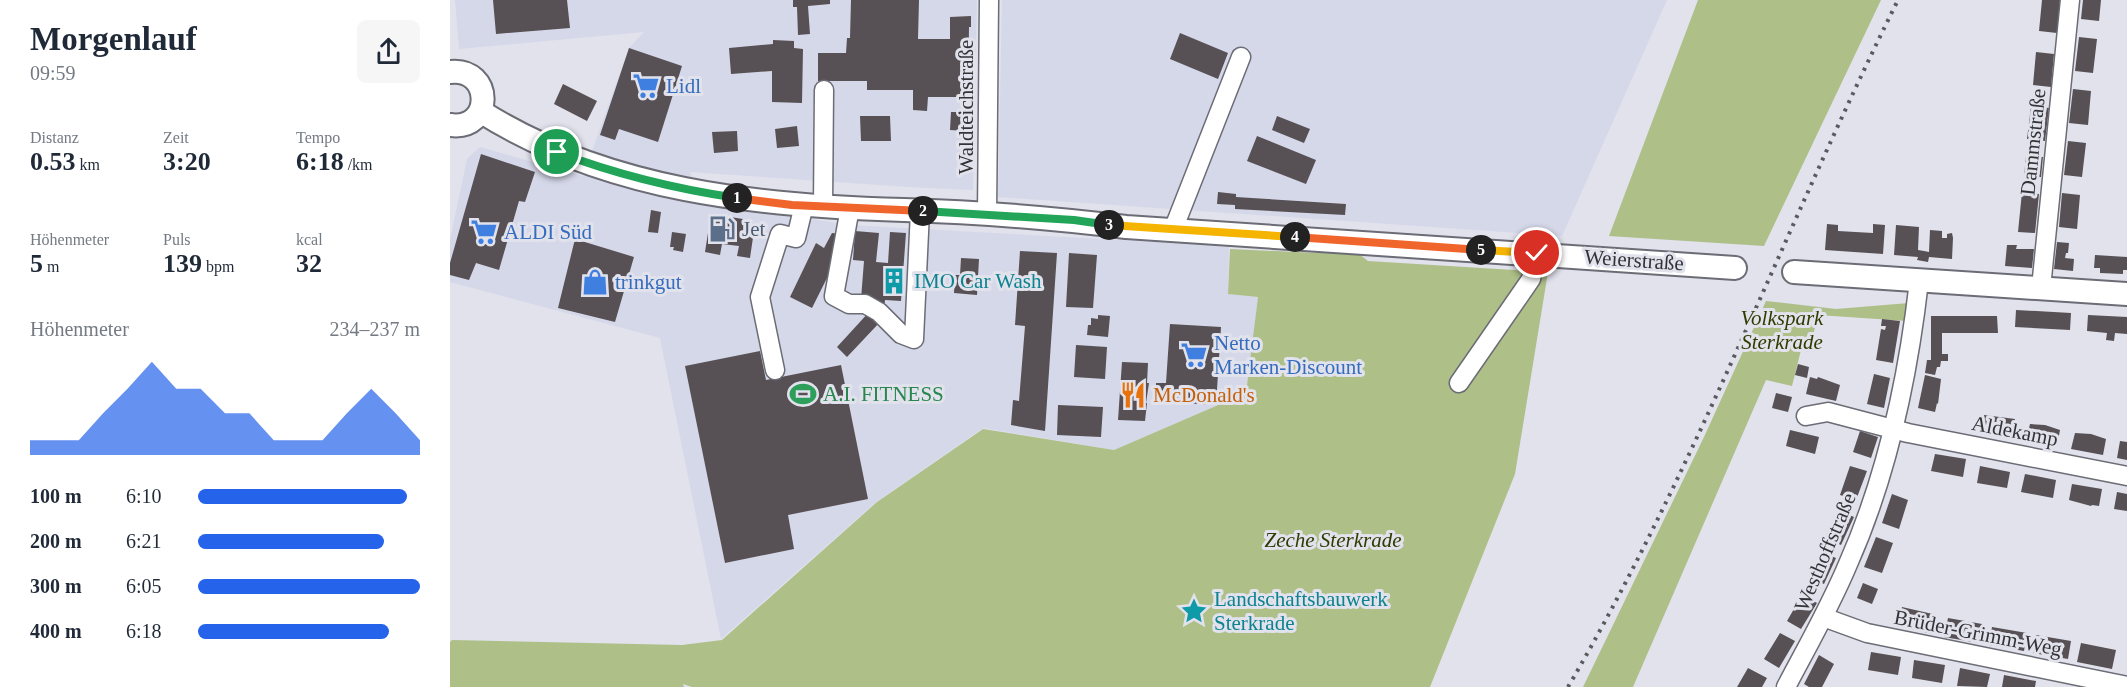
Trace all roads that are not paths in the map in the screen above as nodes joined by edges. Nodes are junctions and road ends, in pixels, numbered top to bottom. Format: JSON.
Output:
{"nodes":[{"id":1,"x":989,"y":0,"type":"edge"},
{"id":2,"x":2070,"y":0,"type":"edge"},
{"id":3,"x":1241,"y":57,"type":"dead end"},
{"id":4,"x":450,"y":71,"type":"edge"},
{"id":5,"x":824,"y":90,"type":"dead end"},
{"id":6,"x":480,"y":111,"type":"junction"},
{"id":7,"x":451,"y":130,"type":"edge"},
{"id":8,"x":813,"y":206,"type":"junction"},
{"id":9,"x":850,"y":208,"type":"junction"},
{"id":10,"x":920,"y":211,"type":"junction"},
{"id":11,"x":987,"y":215,"type":"junction"},
{"id":12,"x":1173,"y":230,"type":"junction"},
{"id":13,"x":1537,"y":253,"type":"junction"},
{"id":14,"x":1735,"y":268,"type":"dead end"},
{"id":15,"x":1794,"y":272,"type":"dead end"},
{"id":16,"x":1919,"y":281,"type":"junction"},
{"id":17,"x":2041,"y":288,"type":"junction"},
{"id":18,"x":2127,"y":294,"type":"edge"},
{"id":19,"x":775,"y":370,"type":"dead end"},
{"id":20,"x":1459,"y":383,"type":"dead end"},
{"id":21,"x":1806,"y":416,"type":"dead end"},
{"id":22,"x":1894,"y":430,"type":"junction"},
{"id":23,"x":2127,"y":476,"type":"edge"},
{"id":24,"x":1823,"y":617,"type":"junction"},
{"id":25,"x":2127,"y":686,"type":"edge"},
{"id":26,"x":1786,"y":687,"type":"edge"}],
"edges":[{"from":1,"to":11,"type":"street","name":"Waldteichstraße"},
{"from":2,"to":17,"type":"street","name":"Dammstraße"},
{"from":3,"to":12,"type":"street"},
{"from":4,"to":6,"type":"main road"},
{"from":5,"to":8,"type":"street"},
{"from":6,"to":7,"type":"main road"},
{"from":6,"to":8,"type":"main road","name":"Weierstraße"},
{"from":8,"to":9,"type":"main road","name":"Weierstraße"},
{"from":8,"to":19,"type":"street"},
{"from":9,"to":10,"type":"main road","name":"Weierstraße"},
{"from":9,"to":10,"type":"street"},
{"from":10,"to":11,"type":"main road","name":"Weierstraße"},
{"from":11,"to":12,"type":"main road","name":"Weierstraße"},
{"from":12,"to":13,"type":"main road","name":"Weierstraße"},
{"from":13,"to":14,"type":"main road","name":"Weierstraße"},
{"from":13,"to":20,"type":"street"},
{"from":15,"to":16,"type":"main road"},
{"from":16,"to":17,"type":"main road"},
{"from":16,"to":22,"type":"street","name":"Westhoffstraße"},
{"from":17,"to":18,"type":"main road"},
{"from":21,"to":22,"type":"street"},
{"from":22,"to":23,"type":"street","name":"Aldekamp"},
{"from":22,"to":24,"type":"street","name":"Westhoffstraße"},
{"from":24,"to":25,"type":"street","name":"Brüder-Grimm-Weg"},
{"from":24,"to":26,"type":"street","name":"Westhoffstraße"}]}
